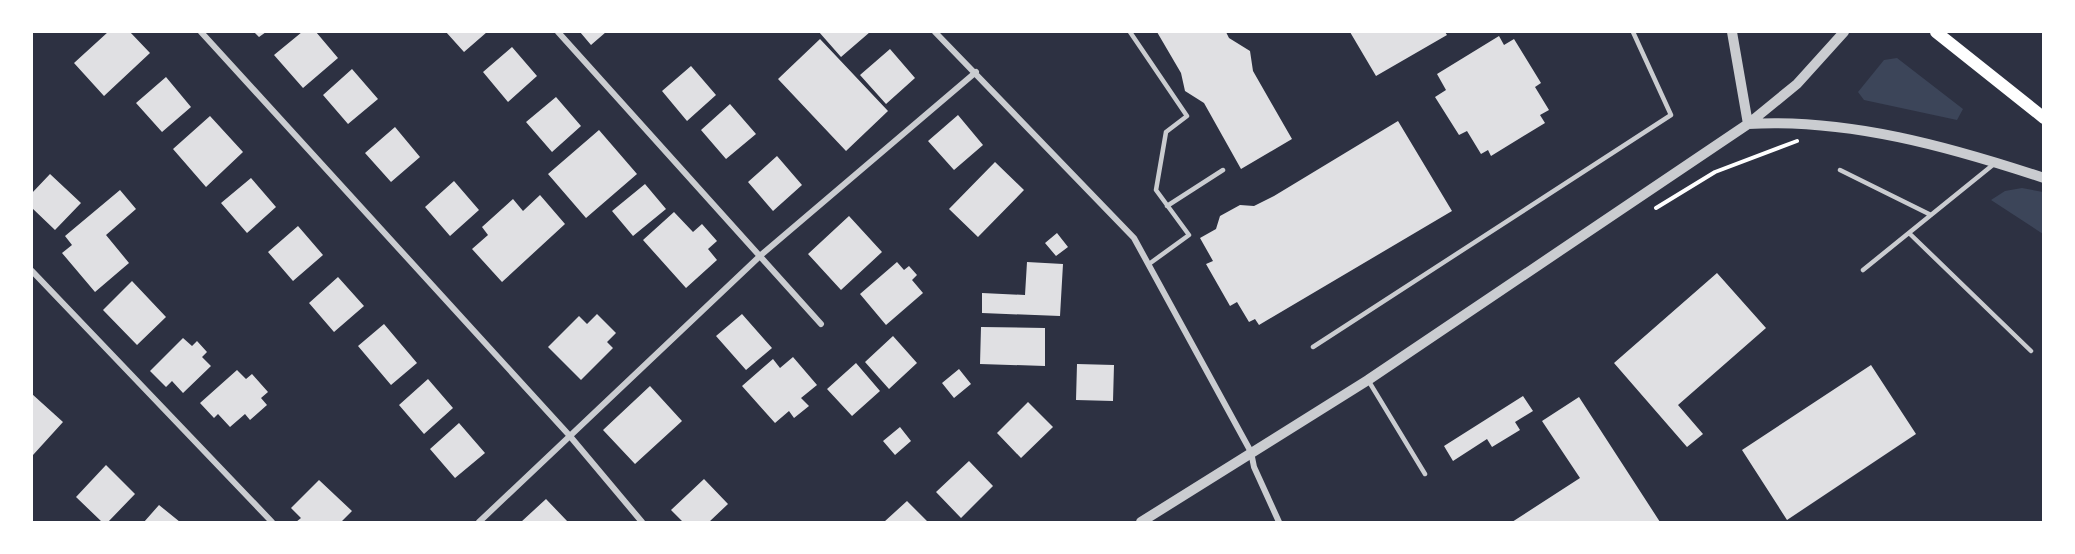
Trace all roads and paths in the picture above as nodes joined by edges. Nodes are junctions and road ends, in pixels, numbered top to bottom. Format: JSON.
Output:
{"nodes":[{"id":1,"x":201,"y":32,"type":"edge"},
{"id":2,"x":558,"y":32,"type":"edge"},
{"id":3,"x":935,"y":32,"type":"edge"},
{"id":4,"x":1131,"y":32,"type":"edge"},
{"id":5,"x":1633,"y":32,"type":"edge"},
{"id":6,"x":1732,"y":32,"type":"edge"},
{"id":7,"x":1844,"y":32,"type":"edge"},
{"id":8,"x":1936,"y":32,"type":"edge"},
{"id":9,"x":976,"y":72,"type":"junction"},
{"id":10,"x":2043,"y":118,"type":"edge"},
{"id":11,"x":1748,"y":124,"type":"junction"},
{"id":12,"x":1996,"y":162,"type":"junction"},
{"id":13,"x":1223,"y":170,"type":"dead end"},
{"id":14,"x":1840,"y":170,"type":"dead end"},
{"id":15,"x":2043,"y":178,"type":"edge"},
{"id":16,"x":1167,"y":206,"type":"junction"},
{"id":17,"x":1931,"y":214,"type":"junction"},
{"id":18,"x":1909,"y":233,"type":"junction"},
{"id":19,"x":761,"y":255,"type":"junction"},
{"id":20,"x":1149,"y":264,"type":"junction"},
{"id":21,"x":1863,"y":270,"type":"dead end"},
{"id":22,"x":32,"y":271,"type":"edge"},
{"id":23,"x":821,"y":324,"type":"dead end"},
{"id":24,"x":1313,"y":347,"type":"dead end"},
{"id":25,"x":2031,"y":351,"type":"dead end"},
{"id":26,"x":1368,"y":380,"type":"junction"},
{"id":27,"x":569,"y":435,"type":"junction"},
{"id":28,"x":1251,"y":452,"type":"junction"},
{"id":29,"x":1425,"y":474,"type":"dead end"},
{"id":30,"x":272,"y":522,"type":"edge"},
{"id":31,"x":479,"y":522,"type":"edge"},
{"id":32,"x":642,"y":522,"type":"edge"},
{"id":33,"x":1141,"y":522,"type":"edge"},
{"id":34,"x":1279,"y":522,"type":"edge"}],
"edges":[{"from":1,"to":27,"type":"street"},
{"from":2,"to":19,"type":"street"},
{"from":3,"to":9,"type":"street"},
{"from":4,"to":16,"type":"lane"},
{"from":5,"to":24,"type":"lane"},
{"from":6,"to":11,"type":"street"},
{"from":7,"to":11,"type":"street"},
{"from":8,"to":10,"type":"main road"},
{"from":9,"to":19,"type":"street"},
{"from":9,"to":20,"type":"street"},
{"from":11,"to":12,"type":"street"},
{"from":11,"to":26,"type":"street"},
{"from":12,"to":15,"type":"street"},
{"from":12,"to":17,"type":"lane"},
{"from":13,"to":16,"type":"lane"},
{"from":14,"to":17,"type":"lane"},
{"from":16,"to":20,"type":"lane"},
{"from":17,"to":18,"type":"lane"},
{"from":18,"to":21,"type":"lane"},
{"from":18,"to":25,"type":"lane"},
{"from":19,"to":23,"type":"street"},
{"from":19,"to":27,"type":"street"},
{"from":20,"to":28,"type":"street"},
{"from":22,"to":30,"type":"street"},
{"from":26,"to":28,"type":"street"},
{"from":26,"to":29,"type":"lane"},
{"from":27,"to":31,"type":"street"},
{"from":27,"to":32,"type":"street"},
{"from":28,"to":33,"type":"street"},
{"from":28,"to":34,"type":"street"}]}
